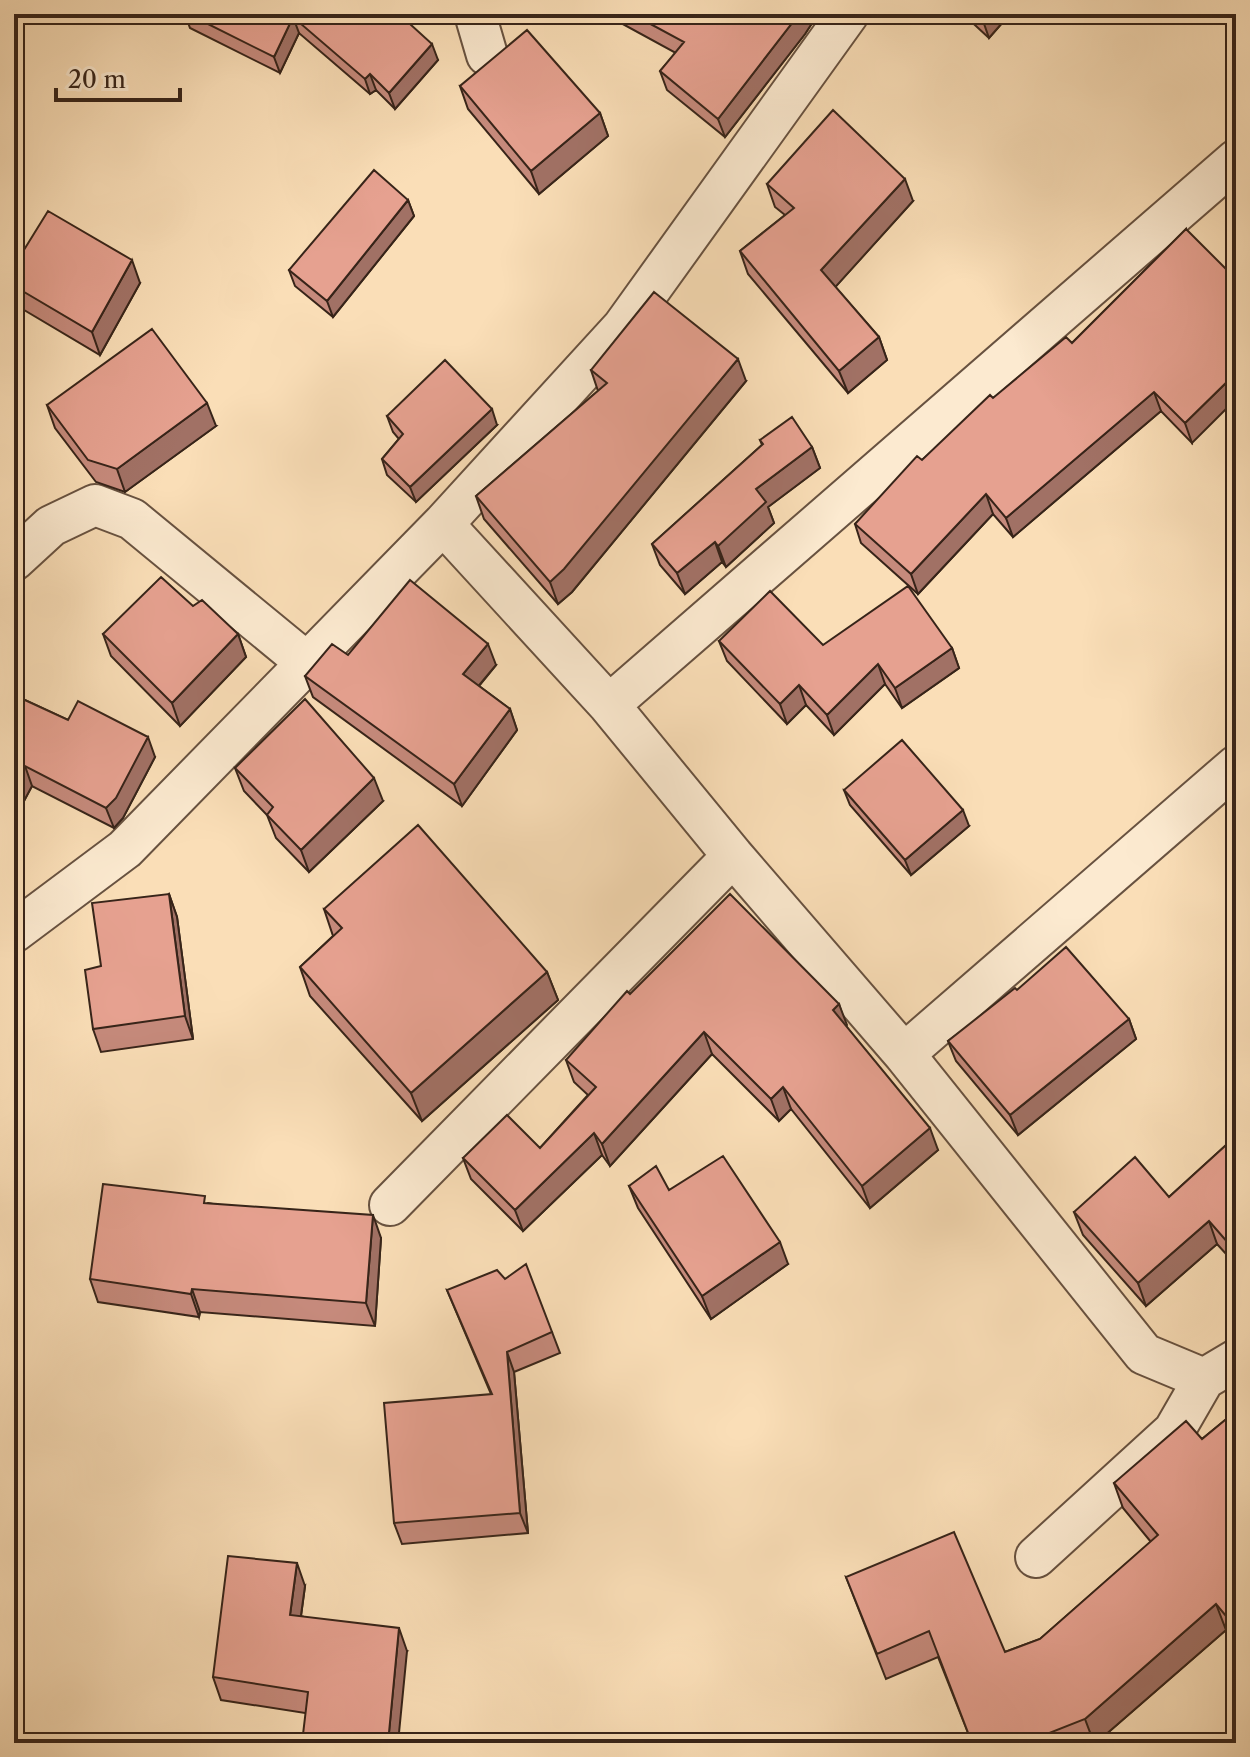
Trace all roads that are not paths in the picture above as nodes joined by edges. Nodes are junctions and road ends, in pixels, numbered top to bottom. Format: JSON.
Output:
{"nodes":[{"id":1,"x":475,"y":14,"type":"edge"},
{"id":2,"x":848,"y":14,"type":"edge"},
{"id":3,"x":487,"y":55,"type":"dead end"},
{"id":4,"x":1236,"y":160,"type":"edge"},
{"id":5,"x":443,"y":524,"type":"junction"},
{"id":6,"x":14,"y":560,"type":"edge"},
{"id":7,"x":307,"y":663,"type":"junction"},
{"id":8,"x":609,"y":705,"type":"junction"},
{"id":9,"x":1236,"y":766,"type":"edge"},
{"id":10,"x":733,"y":856,"type":"junction"},
{"id":11,"x":14,"y":932,"type":"edge"},
{"id":12,"x":904,"y":1054,"type":"junction"},
{"id":13,"x":390,"y":1205,"type":"dead end"},
{"id":14,"x":1220,"y":1369,"type":"edge"},
{"id":15,"x":1036,"y":1557,"type":"dead end"}],
"edges":[{"from":1,"to":3,"type":"street"},
{"from":2,"to":5,"type":"street"},
{"from":4,"to":8,"type":"street"},
{"from":5,"to":7,"type":"street"},
{"from":5,"to":8,"type":"street"},
{"from":6,"to":7,"type":"street"},
{"from":7,"to":11,"type":"street"},
{"from":8,"to":10,"type":"street"},
{"from":9,"to":12,"type":"street"},
{"from":10,"to":12,"type":"street"},
{"from":10,"to":13,"type":"street"},
{"from":12,"to":14,"type":"street"},
{"from":14,"to":15,"type":"street"}]}
